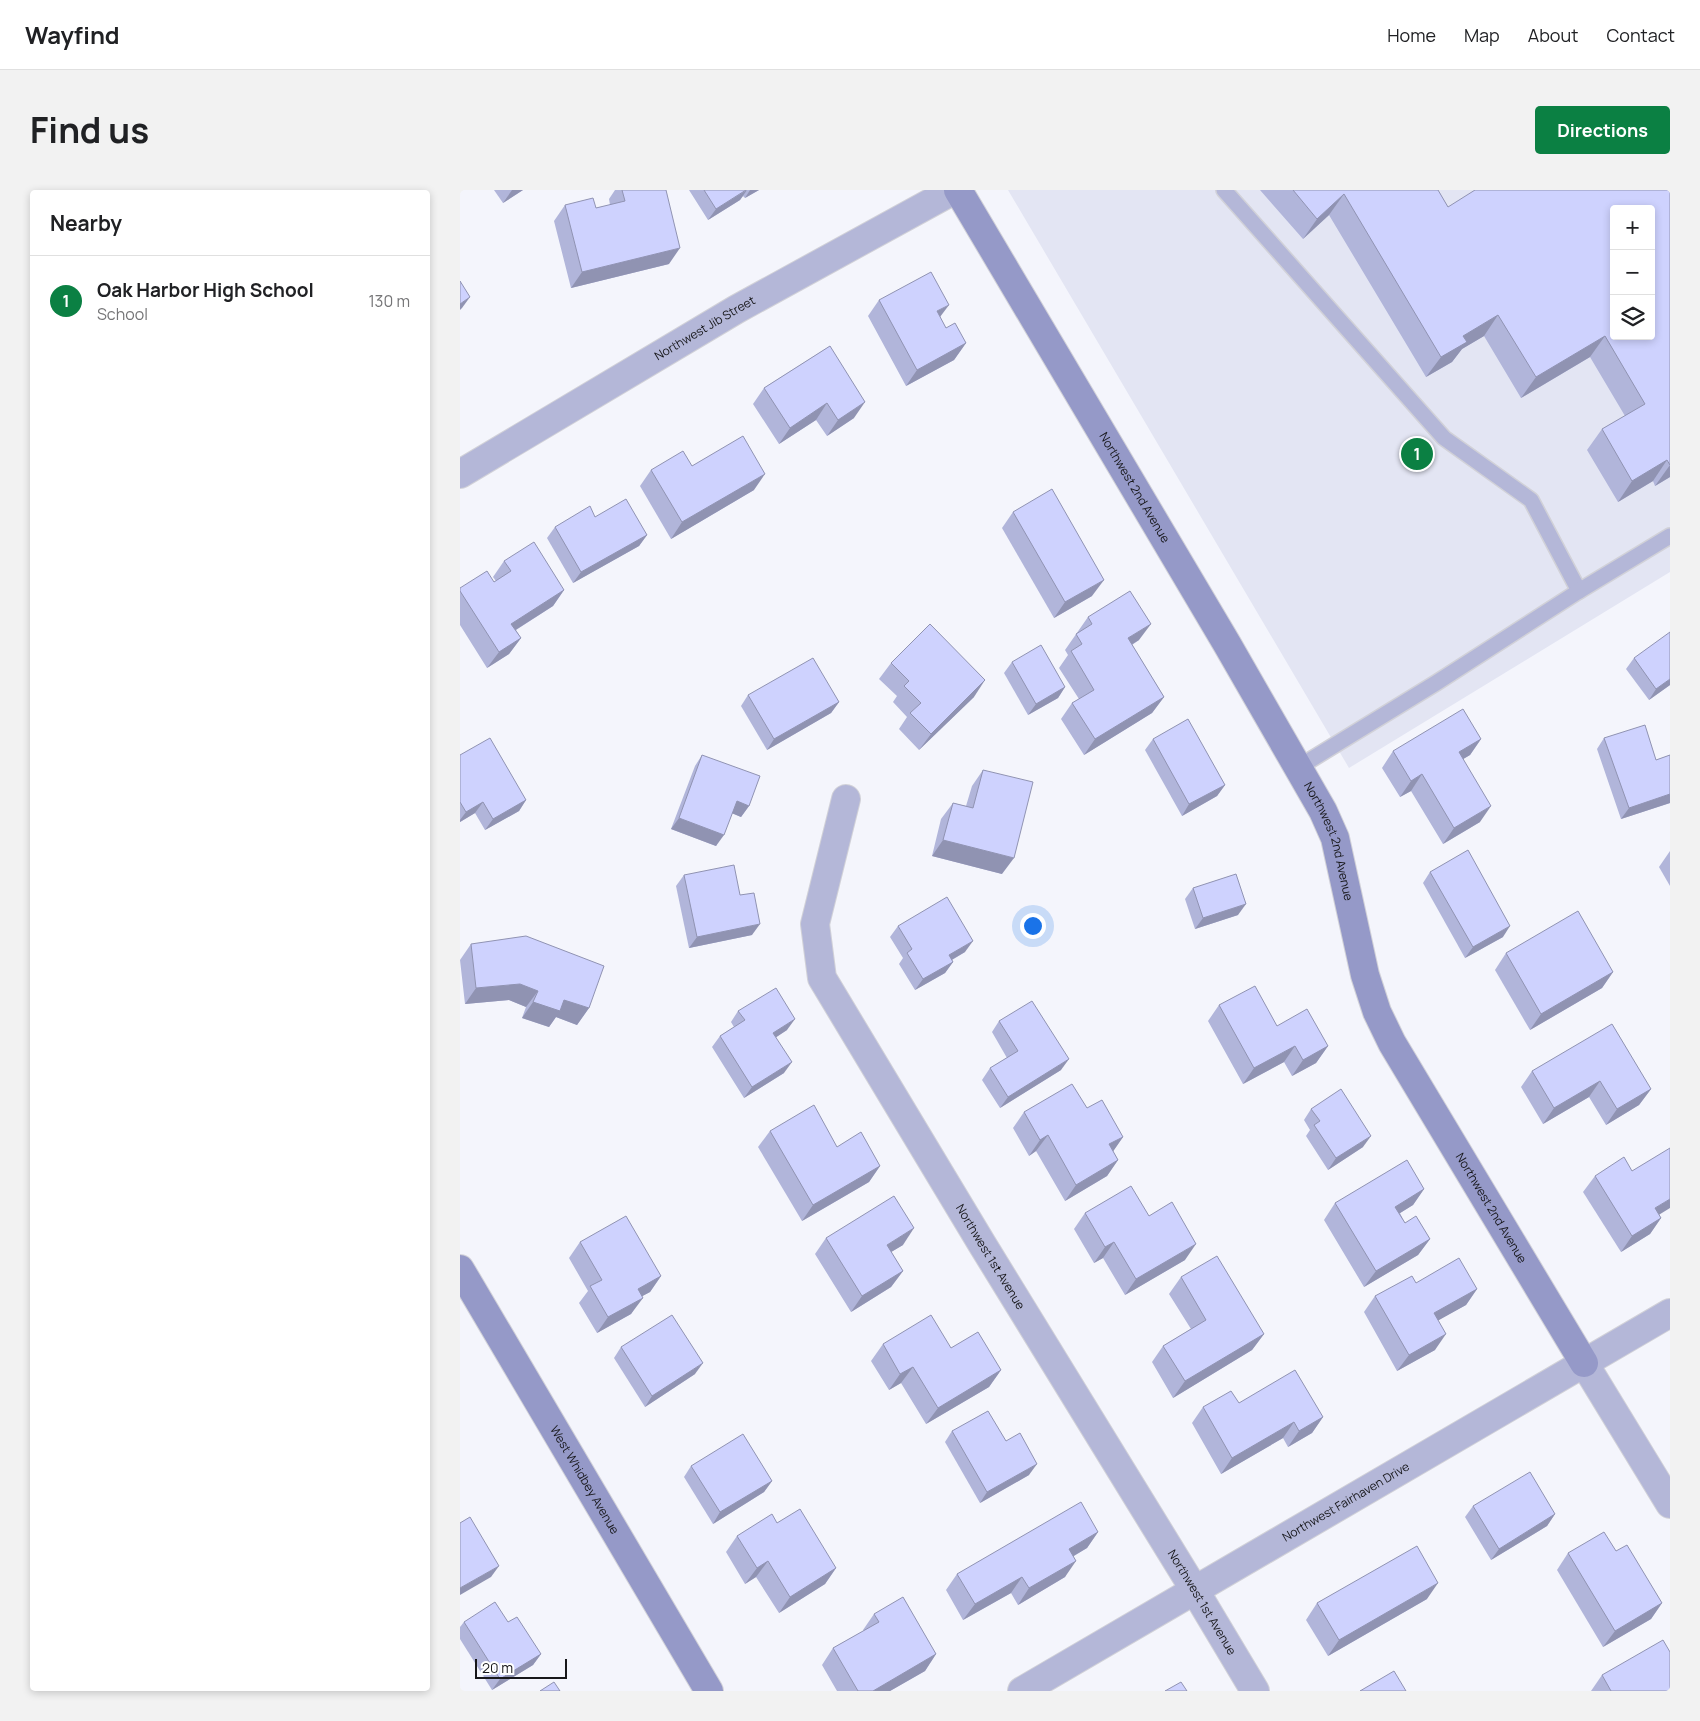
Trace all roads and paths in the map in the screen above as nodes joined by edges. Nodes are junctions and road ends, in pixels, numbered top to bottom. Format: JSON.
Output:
{"nodes":[{"id":1,"x":954,"y":190,"type":"edge"},
{"id":2,"x":958,"y":190,"type":"edge"},
{"id":3,"x":1224,"y":190,"type":"edge"},
{"id":4,"x":460,"y":474,"type":"edge"},
{"id":5,"x":1670,"y":536,"type":"edge"},
{"id":6,"x":1580,"y":590,"type":"junction"},
{"id":7,"x":1299,"y":767,"type":"junction"},
{"id":8,"x":846,"y":799,"type":"dead end"},
{"id":9,"x":460,"y":1269,"type":"edge"},
{"id":10,"x":1670,"y":1313,"type":"edge"},
{"id":11,"x":1584,"y":1363,"type":"junction"},
{"id":12,"x":1670,"y":1504,"type":"edge"},
{"id":13,"x":1194,"y":1589,"type":"junction"},
{"id":14,"x":709,"y":1691,"type":"edge"},
{"id":15,"x":1022,"y":1691,"type":"edge"},
{"id":16,"x":1255,"y":1691,"type":"edge"}],
"edges":[{"from":1,"to":4,"type":"street","name":"Northwest Jib Street"},
{"from":2,"to":7,"type":"street","name":"Northwest 2nd Avenue"},
{"from":3,"to":6,"type":"lane"},
{"from":5,"to":6,"type":"lane"},
{"from":6,"to":7,"type":"lane"},
{"from":7,"to":11,"type":"street","name":"Northwest 2nd Avenue"},
{"from":8,"to":13,"type":"street","name":"Northwest 1st Avenue"},
{"from":9,"to":14,"type":"street","name":"West Whidbey Avenue"},
{"from":10,"to":11,"type":"street","name":"Northwest Fairhaven Drive"},
{"from":11,"to":12,"type":"street","name":"Northwest 2nd Avenue"},
{"from":11,"to":13,"type":"street","name":"Northwest Fairhaven Drive"},
{"from":13,"to":15,"type":"street","name":"Northwest Fairhaven Drive"},
{"from":13,"to":16,"type":"street","name":"Northwest 1st Avenue"}]}
